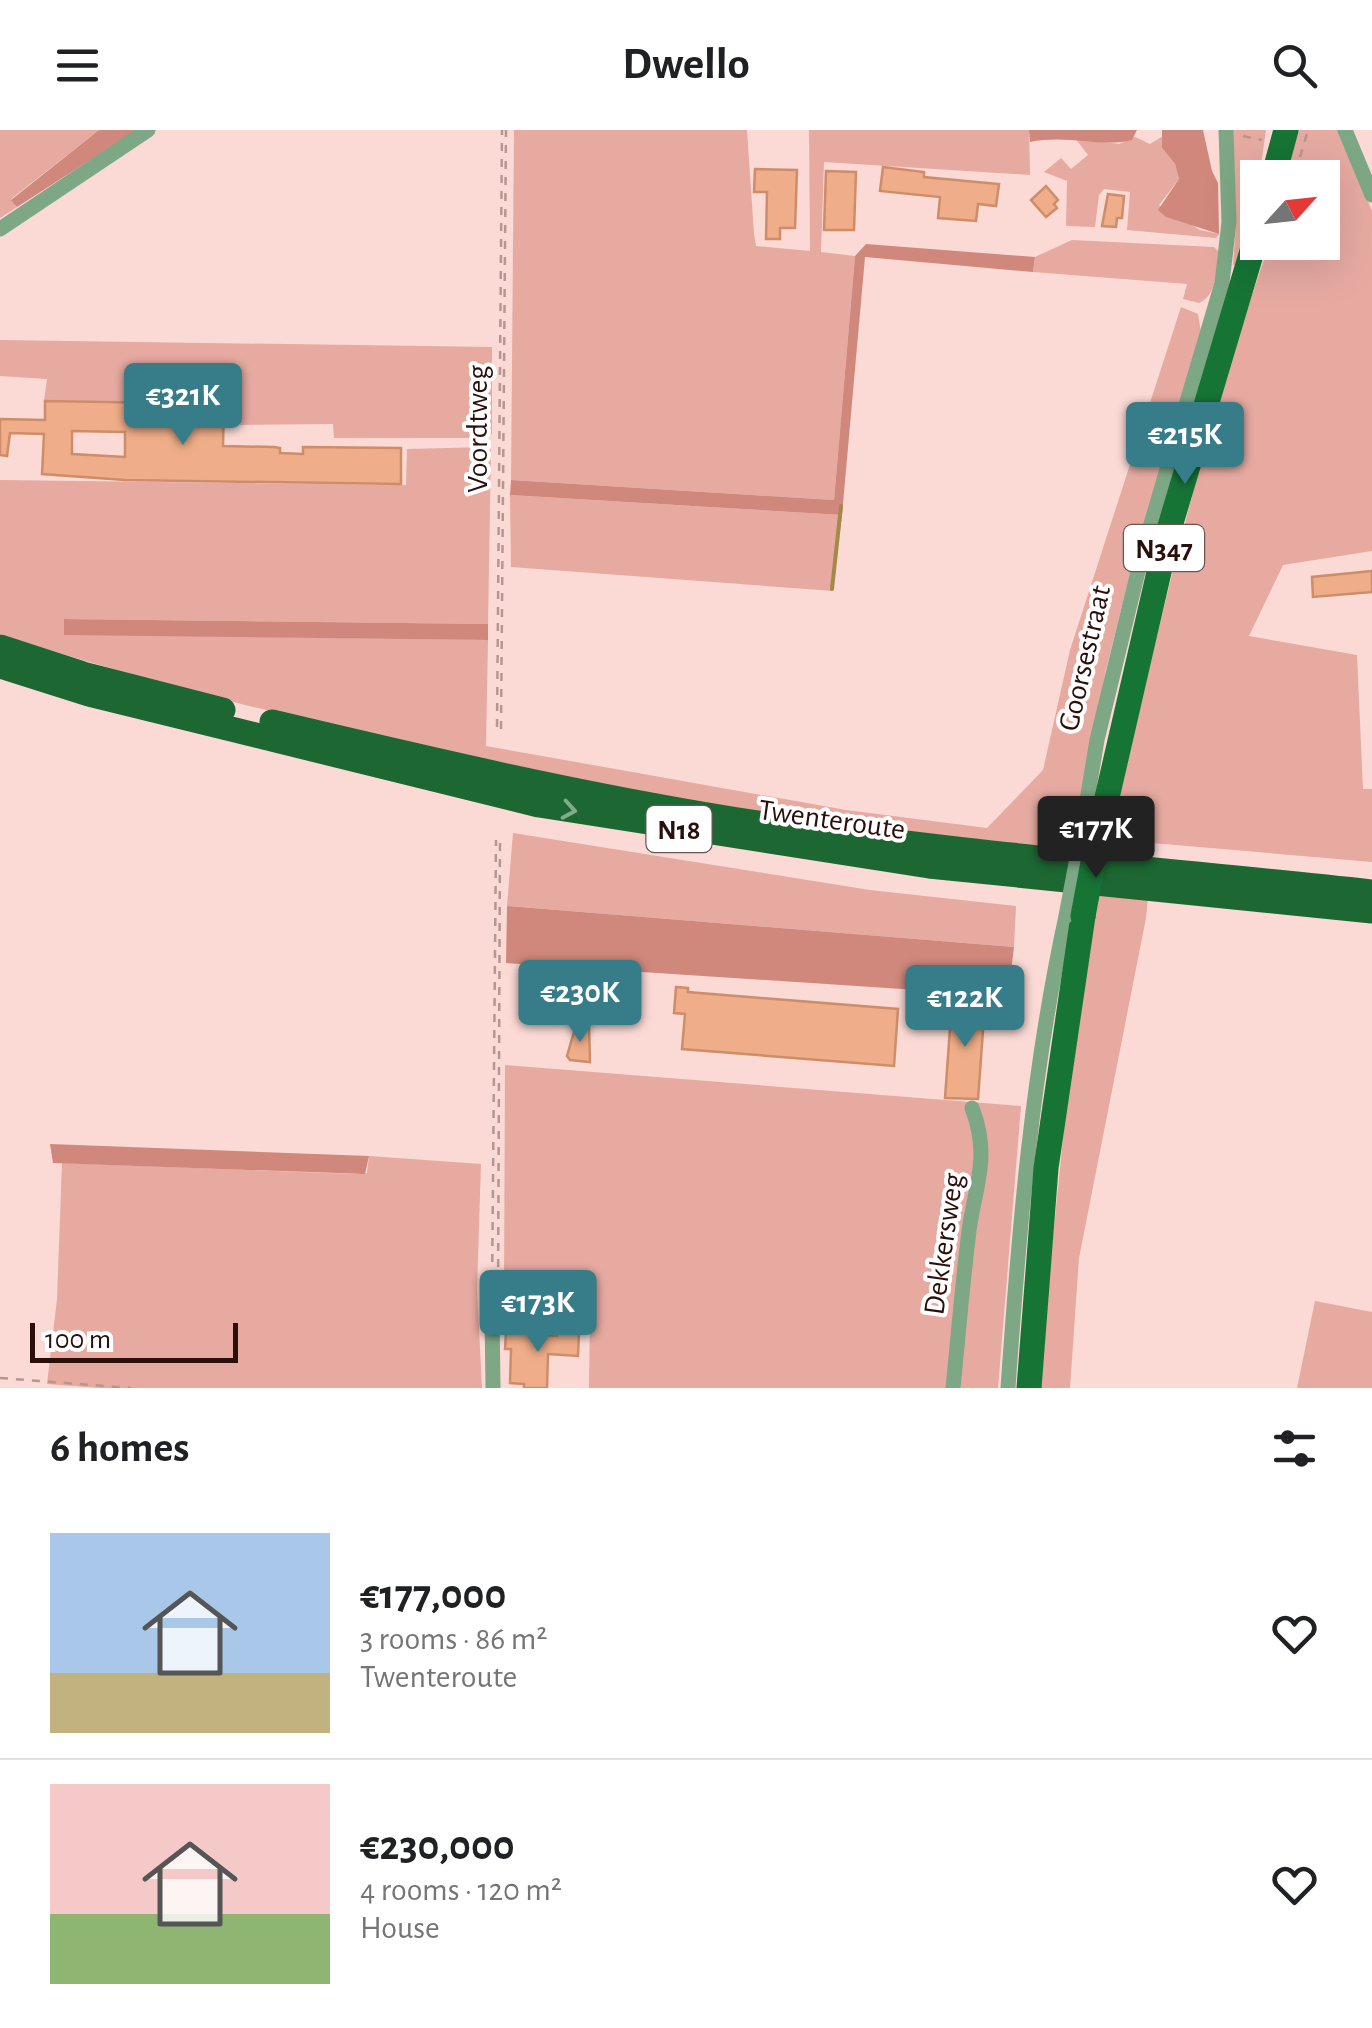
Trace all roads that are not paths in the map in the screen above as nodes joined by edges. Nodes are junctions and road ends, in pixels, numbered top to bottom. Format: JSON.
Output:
{"nodes":[{"id":1,"x":148,"y":130,"type":"edge"},
{"id":2,"x":1286,"y":130,"type":"edge"},
{"id":3,"x":1345,"y":130,"type":"edge"},
{"id":4,"x":1226,"y":132,"type":"edge"},
{"id":5,"x":1278,"y":160,"type":"edge"},
{"id":6,"x":1372,"y":194,"type":"edge"},
{"id":7,"x":0,"y":229,"type":"edge"},
{"id":8,"x":1249,"y":260,"type":"edge"},
{"id":9,"x":0,"y":647,"type":"edge"},
{"id":10,"x":0,"y":666,"type":"edge"},
{"id":11,"x":1089,"y":839,"type":"junction"},
{"id":12,"x":1372,"y":892,"type":"edge"},
{"id":13,"x":1372,"y":911,"type":"edge"},
{"id":14,"x":1075,"y":916,"type":"junction"},
{"id":15,"x":972,"y":1108,"type":"dead end"},
{"id":16,"x":492,"y":1311,"type":"road end"},
{"id":17,"x":493,"y":1388,"type":"edge"},
{"id":18,"x":953,"y":1388,"type":"edge"},
{"id":19,"x":1008,"y":1388,"type":"edge"},
{"id":20,"x":1029,"y":1388,"type":"edge"}],
"edges":[{"from":1,"to":7,"type":"street"},
{"from":2,"to":5,"type":"main road"},
{"from":3,"to":6,"type":"street"},
{"from":4,"to":11,"type":"street","name":"Goorsestraat"},
{"from":8,"to":11,"type":"main road","name":"Goorsestraat","number":"N347"},
{"from":9,"to":12,"type":"highway","name":"Twenteroute","number":"N18"},
{"from":10,"to":13,"type":"highway","name":"Twenteroute","number":"N18","one_way":true},
{"from":11,"to":14,"type":"main road","name":"Goorsestraat","number":"N347","bridge":true},
{"from":14,"to":19,"type":"street","name":"Goorsestraat"},
{"from":14,"to":20,"type":"main road","name":"Goorsestraat","number":"N347"},
{"from":15,"to":18,"type":"street","name":"Dekkersweg"},
{"from":16,"to":17,"type":"street"}]}
